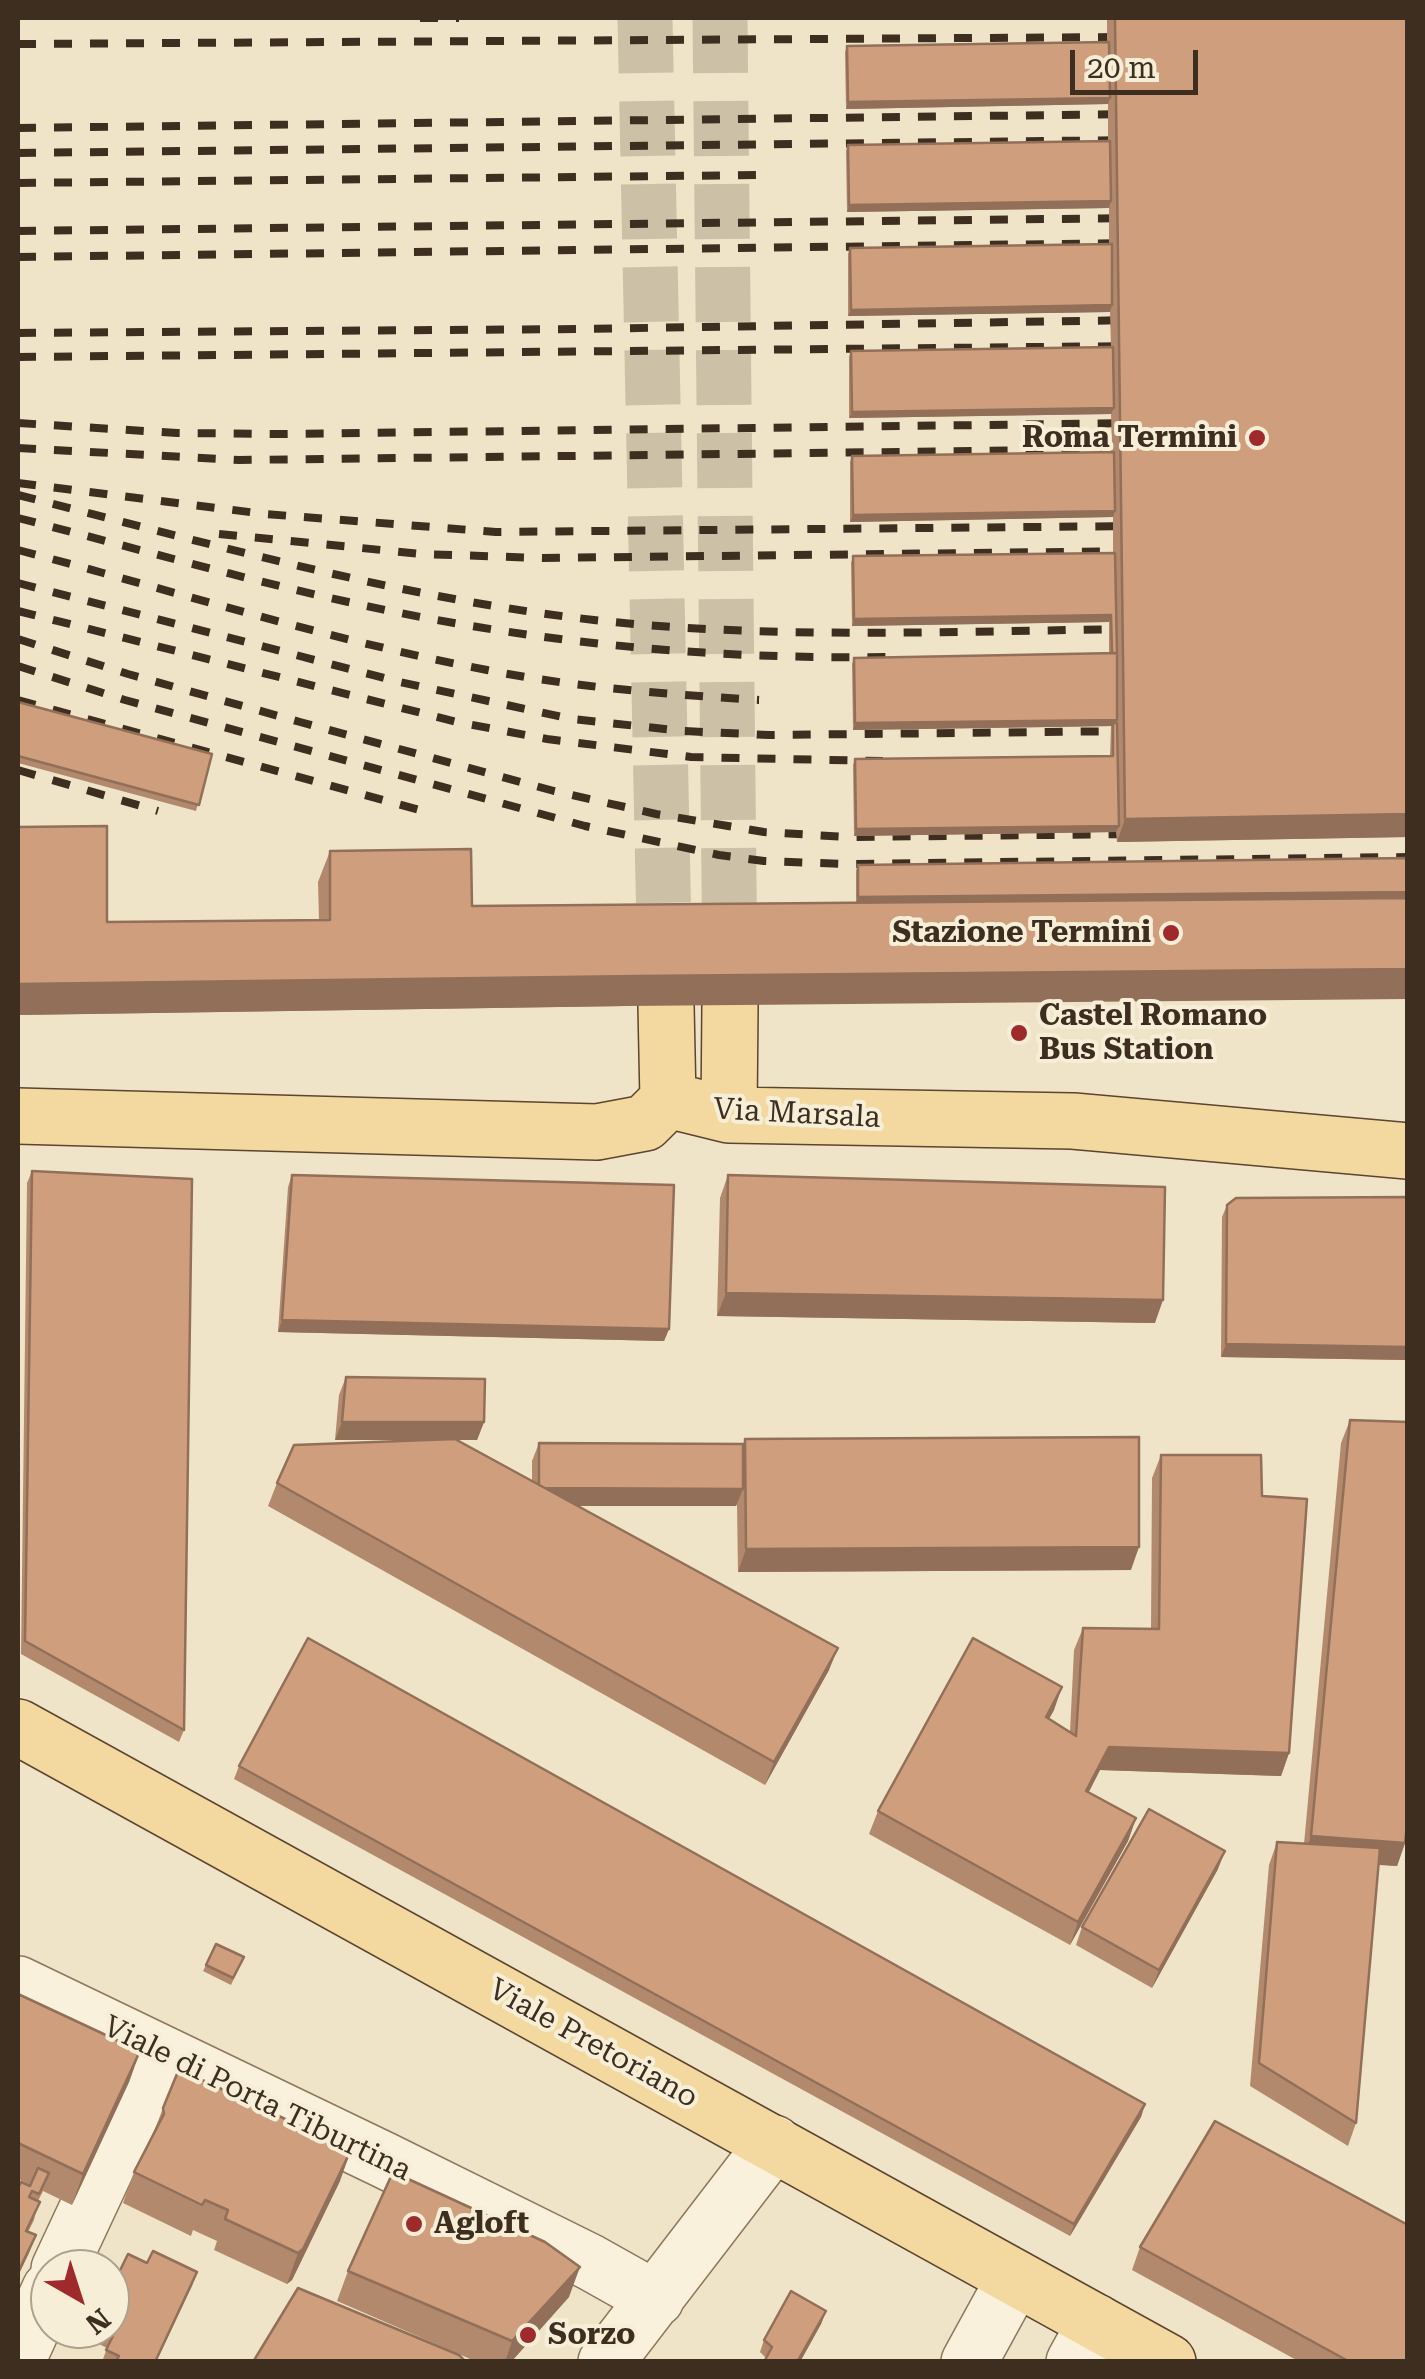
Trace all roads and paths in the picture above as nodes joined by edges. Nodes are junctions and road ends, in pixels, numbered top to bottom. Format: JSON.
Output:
{"nodes":[{"id":1,"x":666,"y":1006,"type":"tunnel mouth"},
{"id":2,"x":730,"y":1006,"type":"tunnel mouth"},
{"id":3,"x":668,"y":1100,"type":"junction"},
{"id":4,"x":729,"y":1115,"type":"junction"},
{"id":5,"x":18,"y":1116,"type":"edge"},
{"id":6,"x":1408,"y":1151,"type":"edge"},
{"id":7,"x":18,"y":1727,"type":"edge"},
{"id":8,"x":18,"y":1984,"type":"edge"},
{"id":9,"x":160,"y":2053,"type":"junction"},
{"id":10,"x":774,"y":2143,"type":"junction"},
{"id":11,"x":69,"y":2249,"type":"edge"},
{"id":12,"x":1016,"y":2278,"type":"junction"},
{"id":13,"x":656,"y":2299,"type":"junction"},
{"id":14,"x":30,"y":2333,"type":"edge"},
{"id":15,"x":1085,"y":2342,"type":"edge"},
{"id":16,"x":18,"y":2359,"type":"edge"},
{"id":17,"x":606,"y":2362,"type":"edge"},
{"id":18,"x":970,"y":2362,"type":"edge"},
{"id":19,"x":1168,"y":2362,"type":"edge"}],
"edges":[{"from":1,"to":3,"type":"main road"},
{"from":2,"to":4,"type":"main road"},
{"from":3,"to":4,"type":"main road","name":"Via Marsala"},
{"from":3,"to":5,"type":"main road"},
{"from":4,"to":6,"type":"main road","name":"Via Marsala"},
{"from":7,"to":10,"type":"main road","name":"Viale Pretoriano"},
{"from":8,"to":9,"type":"street","name":"Viale di Porta Tiburtina"},
{"from":9,"to":11,"type":"street"},
{"from":9,"to":13,"type":"street","name":"Viale di Porta Tiburtina"},
{"from":10,"to":12,"type":"main road","name":"Viale Pretoriano"},
{"from":10,"to":13,"type":"street"},
{"from":12,"to":15,"type":"main road","name":"Viale Pretoriano"},
{"from":12,"to":18,"type":"street"},
{"from":13,"to":17,"type":"street"},
{"from":14,"to":16,"type":"street"},
{"from":15,"to":19,"type":"main road","name":"Viale Pretoriano"}]}
